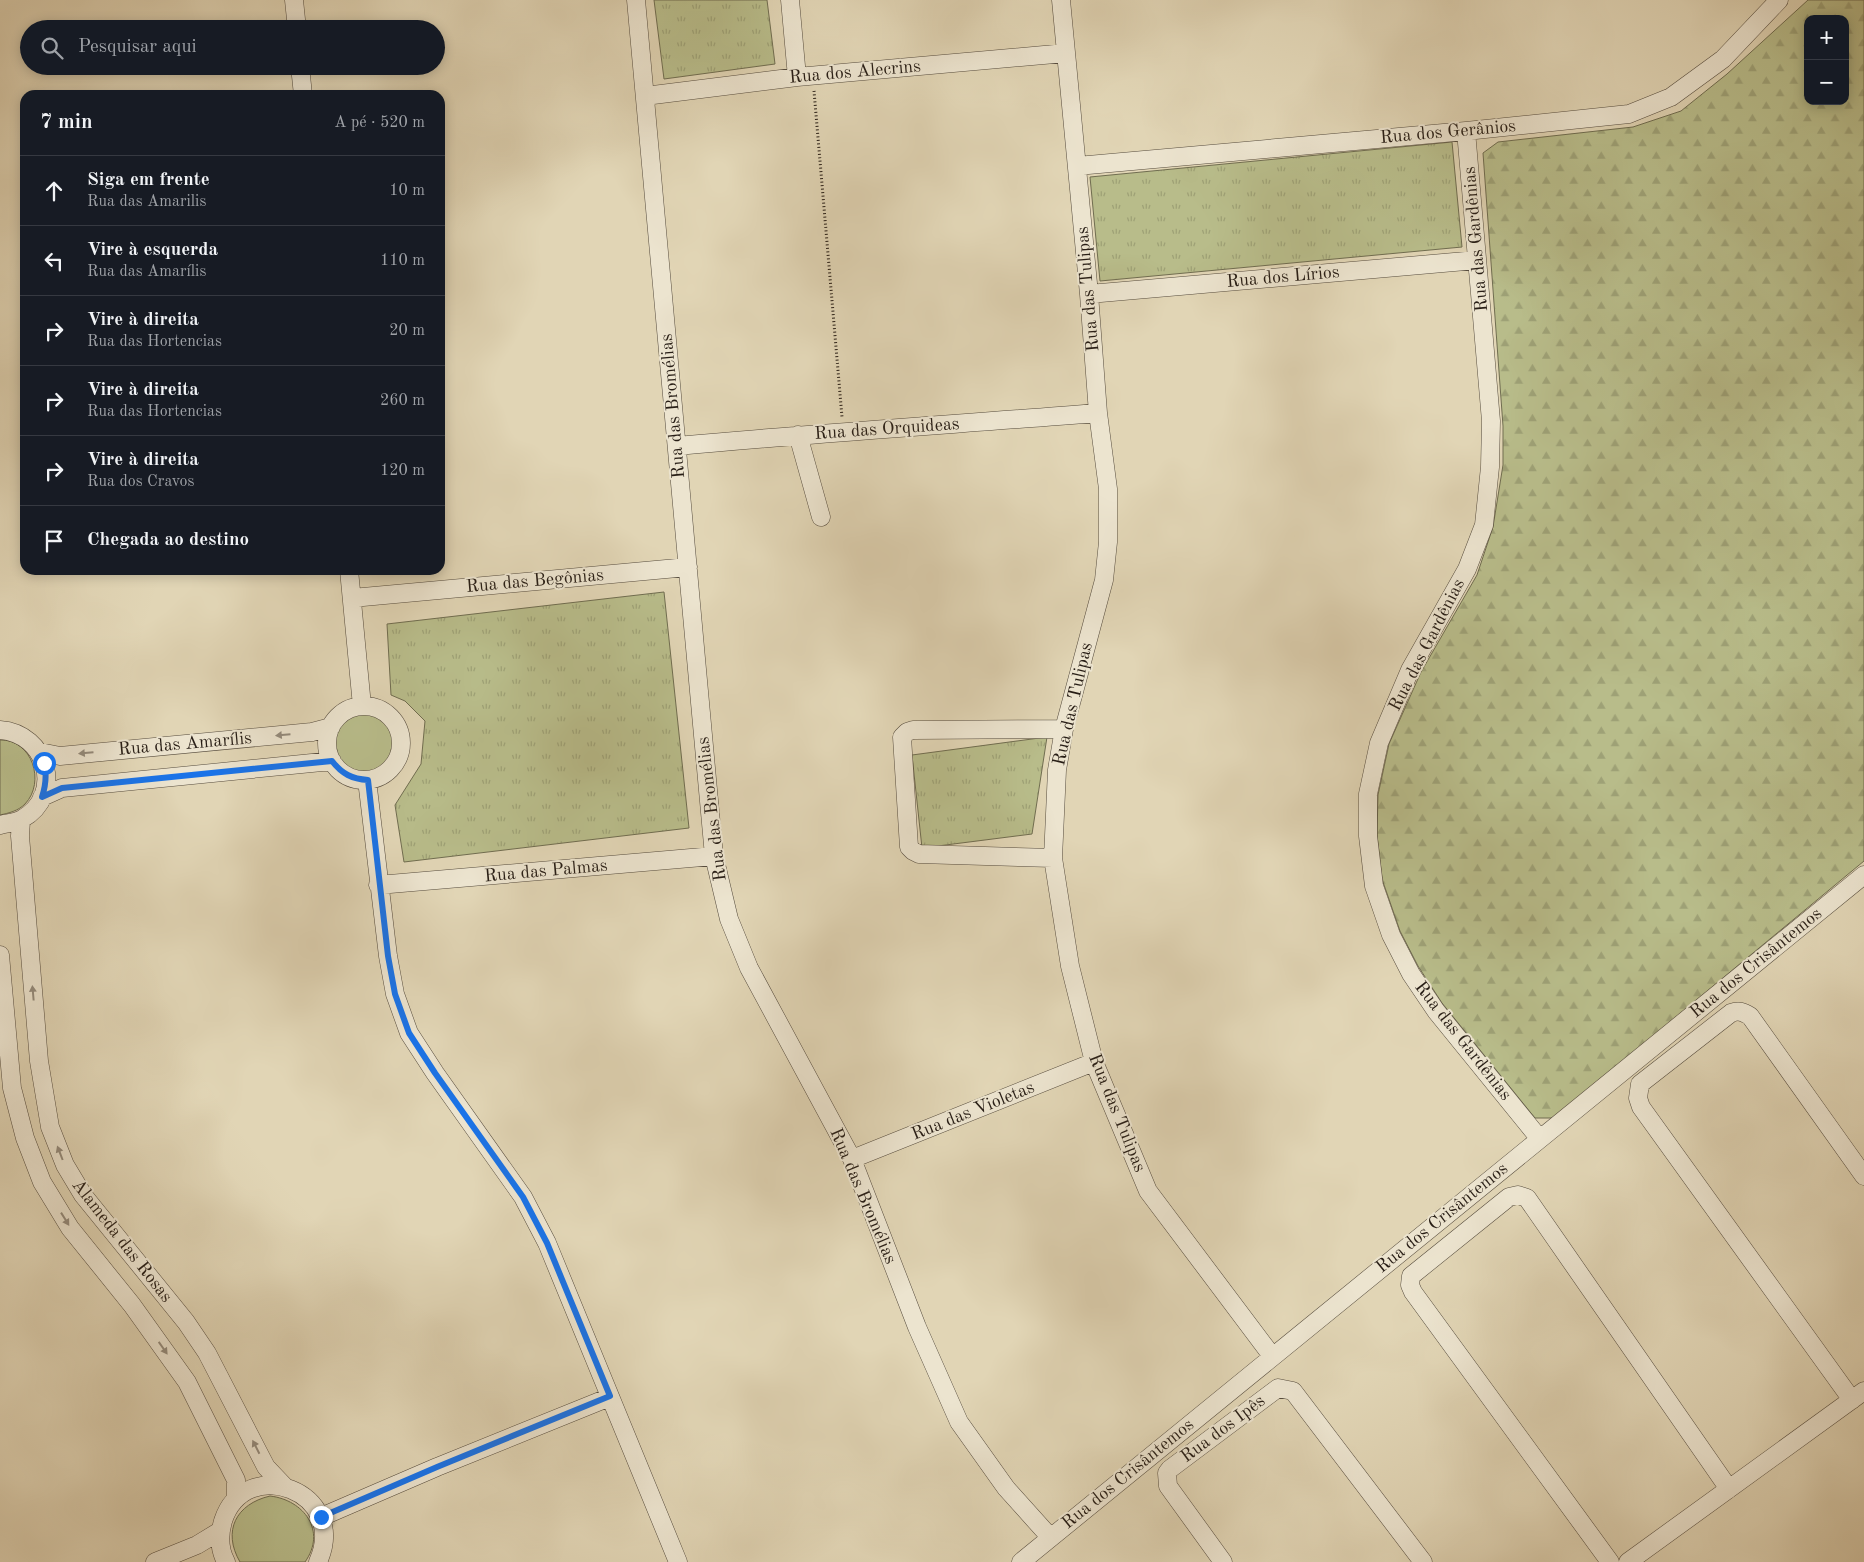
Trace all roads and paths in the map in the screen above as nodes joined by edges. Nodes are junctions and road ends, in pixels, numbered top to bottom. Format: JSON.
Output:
{"nodes":[{"id":1,"x":294,"y":0,"type":"edge"},
{"id":2,"x":636,"y":0,"type":"edge"},
{"id":3,"x":790,"y":0,"type":"edge"},
{"id":4,"x":1060,"y":0,"type":"edge"},
{"id":5,"x":1780,"y":0,"type":"edge"},
{"id":6,"x":296,"y":20,"type":"edge"},
{"id":7,"x":1066,"y":54,"type":"junction"},
{"id":8,"x":301,"y":75,"type":"edge"},
{"id":9,"x":805,"y":77,"type":"junction"},
{"id":10,"x":302,"y":90,"type":"edge"},
{"id":11,"x":645,"y":96,"type":"junction"},
{"id":12,"x":1466,"y":131,"type":"junction"},
{"id":13,"x":1077,"y":166,"type":"junction"},
{"id":14,"x":1477,"y":260,"type":"junction"},
{"id":15,"x":1089,"y":294,"type":"junction"},
{"id":16,"x":1098,"y":414,"type":"junction"},
{"id":17,"x":843,"y":433,"type":"junction"},
{"id":18,"x":798,"y":435,"type":"junction"},
{"id":19,"x":677,"y":446,"type":"junction"},
{"id":20,"x":821,"y":517,"type":"dead end"},
{"id":21,"x":688,"y":567,"type":"junction"},
{"id":22,"x":350,"y":575,"type":"edge"},
{"id":23,"x":352,"y":598,"type":"junction"},
{"id":24,"x":362,"y":706,"type":"junction"},
{"id":25,"x":331,"y":727,"type":"junction"},
{"id":26,"x":1064,"y":729,"type":"junction"},
{"id":27,"x":0,"y":730,"type":"edge"},
{"id":28,"x":40,"y":752,"type":"junction"},
{"id":29,"x":332,"y":761,"type":"junction"},
{"id":30,"x":368,"y":780,"type":"junction"},
{"id":31,"x":42,"y":797,"type":"junction"},
{"id":32,"x":21,"y":820,"type":"junction"},
{"id":33,"x":0,"y":825,"type":"edge"},
{"id":34,"x":714,"y":856,"type":"junction"},
{"id":35,"x":1053,"y":858,"type":"junction"},
{"id":36,"x":1864,"y":875,"type":"edge"},
{"id":37,"x":378,"y":885,"type":"junction"},
{"id":38,"x":0,"y":955,"type":"edge"},
{"id":39,"x":1094,"y":1062,"type":"junction"},
{"id":40,"x":1539,"y":1138,"type":"junction"},
{"id":41,"x":852,"y":1159,"type":"junction"},
{"id":42,"x":1864,"y":1176,"type":"edge"},
{"id":43,"x":1272,"y":1356,"type":"junction"},
{"id":44,"x":610,"y":1396,"type":"junction"},
{"id":45,"x":1858,"y":1396,"type":"edge"},
{"id":46,"x":284,"y":1486,"type":"junction"},
{"id":47,"x":1729,"y":1489,"type":"junction"},
{"id":48,"x":236,"y":1499,"type":"junction"},
{"id":49,"x":321,"y":1517,"type":"junction"},
{"id":50,"x":220,"y":1531,"type":"junction"},
{"id":51,"x":1050,"y":1537,"type":"junction"},
{"id":52,"x":155,"y":1562,"type":"edge"},
{"id":53,"x":226,"y":1562,"type":"edge"},
{"id":54,"x":318,"y":1562,"type":"edge"},
{"id":55,"x":678,"y":1562,"type":"edge"},
{"id":56,"x":1020,"y":1562,"type":"edge"},
{"id":57,"x":1223,"y":1562,"type":"edge"},
{"id":58,"x":1423,"y":1562,"type":"edge"},
{"id":59,"x":1610,"y":1562,"type":"edge"},
{"id":60,"x":1628,"y":1562,"type":"edge"}],
"edges":[{"from":1,"to":6,"type":"street"},
{"from":2,"to":11,"type":"street","name":"Rua das Bromélias"},
{"from":3,"to":9,"type":"street"},
{"from":4,"to":7,"type":"street","name":"Rua das Tulipas"},
{"from":5,"to":12,"type":"street","name":"Rua dos Gerânios"},
{"from":7,"to":9,"type":"street","name":"Rua dos Alecrins"},
{"from":7,"to":13,"type":"street","name":"Rua das Tulipas"},
{"from":8,"to":10,"type":"street"},
{"from":9,"to":11,"type":"street","name":"Rua dos Alecrins"},
{"from":9,"to":17,"type":"path"},
{"from":11,"to":19,"type":"street","name":"Rua das Bromélias"},
{"from":12,"to":13,"type":"street","name":"Rua dos Gerânios"},
{"from":12,"to":14,"type":"street","name":"Rua das Gardênias"},
{"from":13,"to":15,"type":"street","name":"Rua das Tulipas"},
{"from":14,"to":15,"type":"street","name":"Rua dos Lírios"},
{"from":14,"to":40,"type":"street","name":"Rua das Gardênias"},
{"from":15,"to":16,"type":"street","name":"Rua das Tulipas"},
{"from":16,"to":17,"type":"street","name":"Rua das Orquideas"},
{"from":16,"to":26,"type":"street","name":"Rua das Tulipas"},
{"from":17,"to":18,"type":"street","name":"Rua das Orquideas"},
{"from":18,"to":19,"type":"street","name":"Rua das Orquideas"},
{"from":18,"to":20,"type":"street"},
{"from":19,"to":21,"type":"street","name":"Rua das Bromélias"},
{"from":21,"to":23,"type":"street","name":"Rua das Begônias"},
{"from":21,"to":34,"type":"street","name":"Rua das Bromélias"},
{"from":22,"to":23,"type":"street"},
{"from":23,"to":24,"type":"street"},
{"from":24,"to":25,"type":"street"},
{"from":24,"to":30,"type":"street"},
{"from":25,"to":28,"type":"street","name":"Rua das Amarílis","one_way":true},
{"from":25,"to":29,"type":"street"},
{"from":26,"to":35,"type":"street","name":"Rua das Tulipas"},
{"from":26,"to":35,"type":"street"},
{"from":27,"to":28,"type":"street"},
{"from":28,"to":31,"type":"street"},
{"from":29,"to":30,"type":"street"},
{"from":29,"to":31,"type":"street","name":"Rua das Amarílis"},
{"from":30,"to":37,"type":"street"},
{"from":31,"to":32,"type":"street"},
{"from":32,"to":33,"type":"street"},
{"from":46,"to":32,"type":"street","name":"Alameda das Rosas","one_way":true},
{"from":34,"to":37,"type":"street","name":"Rua das Palmas"},
{"from":34,"to":41,"type":"street","name":"Rua das Bromélias"},
{"from":35,"to":39,"type":"street","name":"Rua das Tulipas"},
{"from":36,"to":40,"type":"street","name":"Rua dos Crisântemos"},
{"from":37,"to":44,"type":"street"},
{"from":38,"to":48,"type":"street","name":"Alameda das Rosas","one_way":true},
{"from":39,"to":41,"type":"street","name":"Rua das Violetas"},
{"from":39,"to":43,"type":"street","name":"Rua das Tulipas"},
{"from":40,"to":43,"type":"street","name":"Rua dos Crisântemos"},
{"from":41,"to":51,"type":"street","name":"Rua das Bromélias"},
{"from":42,"to":45,"type":"street"},
{"from":43,"to":51,"type":"street","name":"Rua dos Crisântemos"},
{"from":44,"to":49,"type":"street"},
{"from":44,"to":55,"type":"street"},
{"from":45,"to":47,"type":"street"},
{"from":46,"to":48,"type":"street"},
{"from":46,"to":49,"type":"street","name":"Alameda das Rosas"},
{"from":47,"to":59,"type":"street"},
{"from":47,"to":60,"type":"street"},
{"from":48,"to":50,"type":"street"},
{"from":49,"to":54,"type":"street"},
{"from":50,"to":52,"type":"street"},
{"from":50,"to":53,"type":"street"},
{"from":51,"to":56,"type":"street","name":"Rua dos Crisântemos"},
{"from":57,"to":58,"type":"street","name":"Rua dos Ipês"}]}
